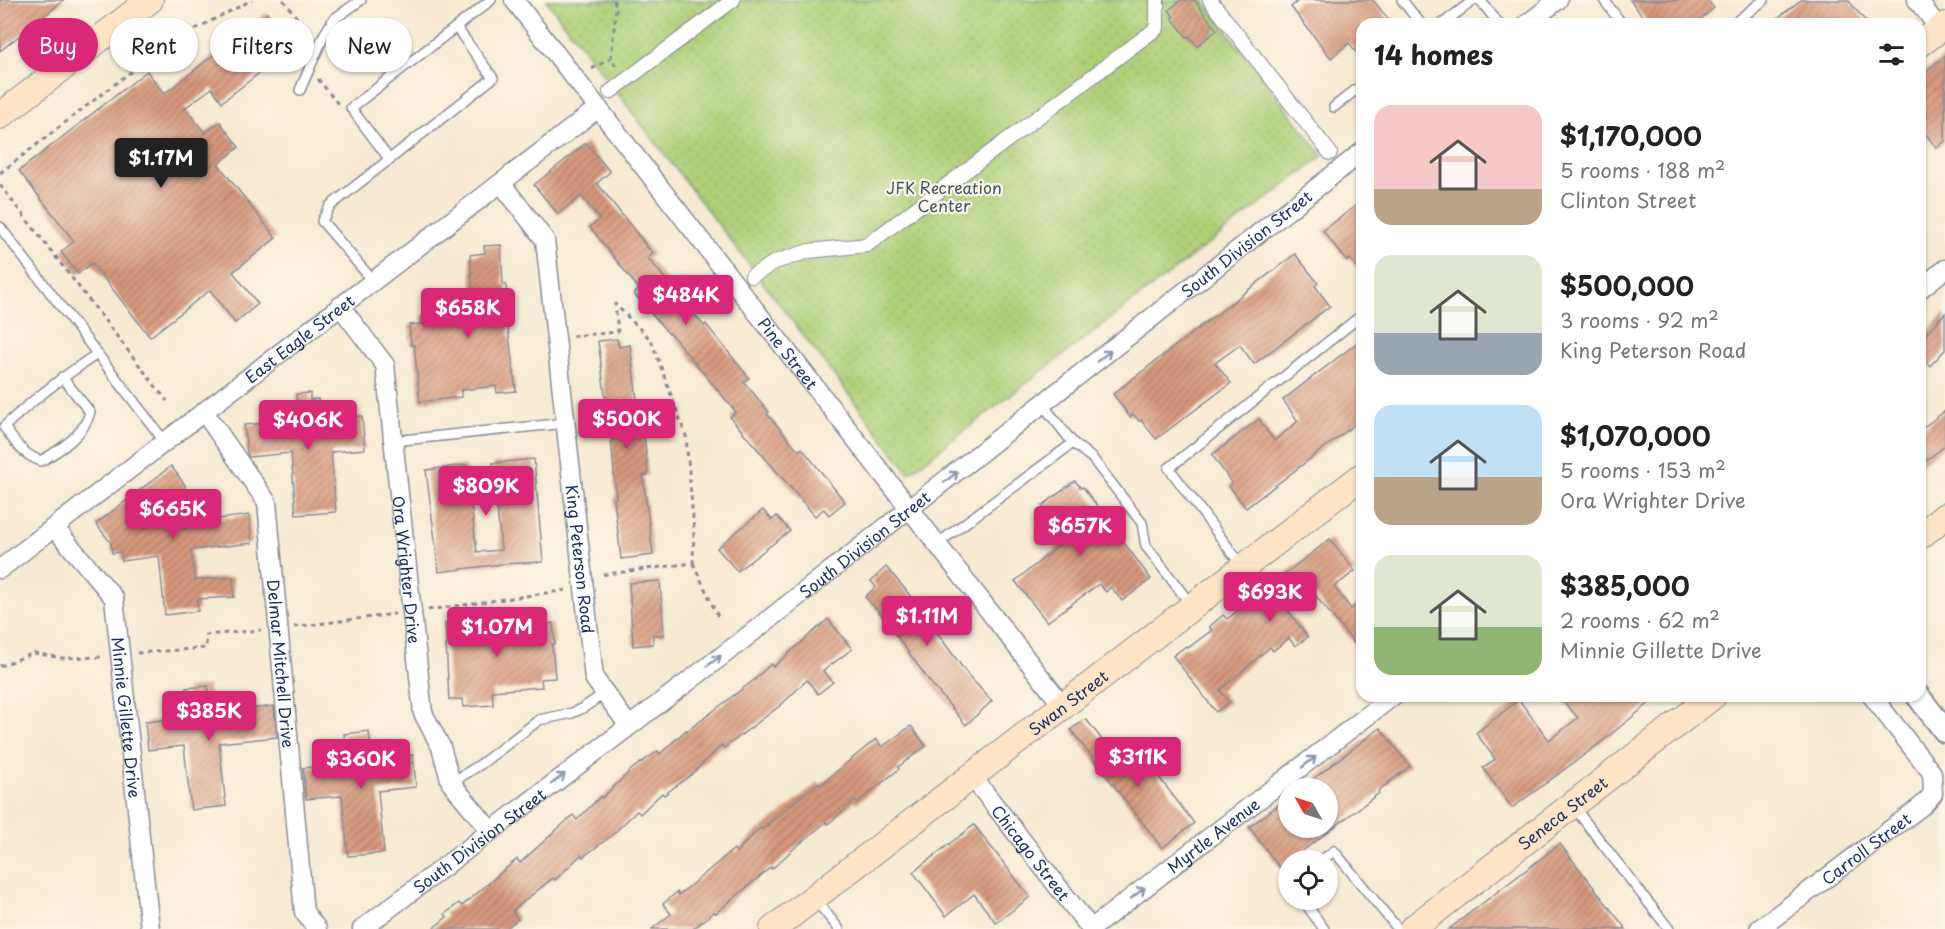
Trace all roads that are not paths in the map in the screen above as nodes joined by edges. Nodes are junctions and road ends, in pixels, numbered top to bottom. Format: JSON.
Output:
{"nodes":[{"id":1,"x":150,"y":0,"type":"edge"},
{"id":2,"x":360,"y":0,"type":"edge"},
{"id":3,"x":491,"y":0,"type":"edge"},
{"id":4,"x":514,"y":0,"type":"edge"},
{"id":5,"x":733,"y":0,"type":"edge"},
{"id":6,"x":1157,"y":0,"type":"edge"},
{"id":7,"x":1210,"y":0,"type":"edge"},
{"id":8,"x":1402,"y":0,"type":"edge"},
{"id":9,"x":1480,"y":0,"type":"edge"},
{"id":10,"x":1558,"y":0,"type":"edge"},
{"id":11,"x":1604,"y":0,"type":"edge"},
{"id":12,"x":1764,"y":0,"type":"edge"},
{"id":13,"x":1917,"y":0,"type":"edge"},
{"id":14,"x":1468,"y":2,"type":"edge"},
{"id":15,"x":1416,"y":18,"type":"edge"},
{"id":16,"x":1449,"y":18,"type":"edge"},
{"id":17,"x":1494,"y":18,"type":"edge"},
{"id":18,"x":1535,"y":18,"type":"edge"},
{"id":19,"x":1618,"y":18,"type":"edge"},
{"id":20,"x":1740,"y":18,"type":"edge"},
{"id":21,"x":456,"y":27,"type":"junction"},
{"id":22,"x":1935,"y":33,"type":"edge"},
{"id":23,"x":300,"y":90,"type":"dead end"},
{"id":24,"x":1356,"y":90,"type":"edge"},
{"id":25,"x":610,"y":92,"type":"dead end"},
{"id":26,"x":1334,"y":107,"type":"dead end"},
{"id":27,"x":598,"y":108,"type":"junction"},
{"id":28,"x":0,"y":116,"type":"edge"},
{"id":29,"x":1330,"y":153,"type":"dead end"},
{"id":30,"x":1356,"y":157,"type":"edge"},
{"id":31,"x":390,"y":160,"type":"junction"},
{"id":32,"x":501,"y":183,"type":"junction"},
{"id":33,"x":0,"y":227,"type":"edge"},
{"id":34,"x":1945,"y":269,"type":"edge"},
{"id":35,"x":752,"y":276,"type":"dead end"},
{"id":36,"x":373,"y":281,"type":"junction"},
{"id":37,"x":1926,"y":284,"type":"edge"},
{"id":38,"x":340,"y":306,"type":"junction"},
{"id":39,"x":1356,"y":320,"type":"edge"},
{"id":40,"x":97,"y":354,"type":"junction"},
{"id":41,"x":62,"y":377,"type":"junction"},
{"id":42,"x":1042,"y":405,"type":"junction"},
{"id":43,"x":204,"y":412,"type":"junction"},
{"id":44,"x":566,"y":423,"type":"junction"},
{"id":45,"x":393,"y":441,"type":"junction"},
{"id":46,"x":165,"y":442,"type":"junction"},
{"id":47,"x":1073,"y":442,"type":"junction"},
{"id":48,"x":1356,"y":481,"type":"edge"},
{"id":49,"x":910,"y":509,"type":"junction"},
{"id":50,"x":1945,"y":516,"type":"edge"},
{"id":51,"x":54,"y":527,"type":"junction"},
{"id":52,"x":1926,"y":531,"type":"edge"},
{"id":53,"x":937,"y":544,"type":"junction"},
{"id":54,"x":1244,"y":568,"type":"junction"},
{"id":55,"x":0,"y":569,"type":"edge"},
{"id":56,"x":1193,"y":607,"type":"junction"},
{"id":57,"x":605,"y":693,"type":"junction"},
{"id":58,"x":1385,"y":702,"type":"edge"},
{"id":59,"x":1698,"y":702,"type":"edge"},
{"id":60,"x":1877,"y":702,"type":"edge"},
{"id":61,"x":1923,"y":702,"type":"edge"},
{"id":62,"x":1063,"y":706,"type":"junction"},
{"id":63,"x":629,"y":726,"type":"junction"},
{"id":64,"x":1945,"y":731,"type":"edge"},
{"id":65,"x":971,"y":775,"type":"junction"},
{"id":66,"x":451,"y":783,"type":"junction"},
{"id":67,"x":1572,"y":805,"type":"junction"},
{"id":68,"x":490,"y":830,"type":"junction"},
{"id":69,"x":1338,"y":856,"type":"edge"},
{"id":70,"x":814,"y":897,"type":"junction"},
{"id":71,"x":1310,"y":910,"type":"edge"},
{"id":72,"x":150,"y":929,"type":"edge"},
{"id":73,"x":317,"y":929,"type":"edge"},
{"id":74,"x":362,"y":929,"type":"edge"},
{"id":75,"x":773,"y":929,"type":"edge"},
{"id":76,"x":839,"y":929,"type":"edge"},
{"id":77,"x":1091,"y":929,"type":"edge"},
{"id":78,"x":1324,"y":929,"type":"edge"},
{"id":79,"x":1398,"y":929,"type":"edge"},
{"id":80,"x":1412,"y":929,"type":"edge"},
{"id":81,"x":1669,"y":929,"type":"edge"},
{"id":82,"x":1759,"y":929,"type":"edge"}],
"edges":[{"from":1,"to":28,"type":"main road"},
{"from":2,"to":23,"type":"lane"},
{"from":3,"to":21,"type":"lane"},
{"from":4,"to":27,"type":"street","name":"Pine Street"},
{"from":5,"to":25,"type":"street"},
{"from":6,"to":35,"type":"street"},
{"from":7,"to":29,"type":"street"},
{"from":8,"to":15,"type":"lane"},
{"from":9,"to":17,"type":"lane"},
{"from":10,"to":18,"type":"street"},
{"from":11,"to":19,"type":"lane"},
{"from":12,"to":20,"type":"lane"},
{"from":13,"to":22,"type":"street"},
{"from":14,"to":16,"type":"lane"},
{"from":21,"to":31,"type":"lane"},
{"from":21,"to":31,"type":"lane"},
{"from":24,"to":26,"type":"lane"},
{"from":27,"to":32,"type":"street","name":"East Eagle Street"},
{"from":27,"to":49,"type":"street","name":"Pine Street"},
{"from":42,"to":30,"type":"street","name":"South Division Street","one_way":true},
{"from":31,"to":36,"type":"lane"},
{"from":32,"to":36,"type":"street","name":"East Eagle Street"},
{"from":32,"to":44,"type":"street","name":"King Peterson Road"},
{"from":33,"to":40,"type":"lane"},
{"from":34,"to":37,"type":"street"},
{"from":36,"to":38,"type":"street","name":"East Eagle Street"},
{"from":38,"to":43,"type":"street","name":"East Eagle Street"},
{"from":38,"to":45,"type":"street","name":"Ora Wrighter Drive"},
{"from":39,"to":54,"type":"lane"},
{"from":40,"to":41,"type":"lane"},
{"from":40,"to":46,"type":"lane"},
{"from":41,"to":41,"type":"lane"},
{"from":42,"to":47,"type":"lane"},
{"from":49,"to":42,"type":"street","name":"South Division Street","one_way":true},
{"from":43,"to":46,"type":"street","name":"East Eagle Street"},
{"from":43,"to":73,"type":"street","name":"Delmar Mitchell Drive"},
{"from":44,"to":45,"type":"lane"},
{"from":44,"to":57,"type":"street","name":"King Peterson Road"},
{"from":45,"to":66,"type":"street","name":"Ora Wrighter Drive"},
{"from":46,"to":51,"type":"street","name":"East Eagle Street"},
{"from":47,"to":53,"type":"lane"},
{"from":47,"to":56,"type":"lane"},
{"from":48,"to":54,"type":"main road","name":"Swan Street"},
{"from":49,"to":53,"type":"street","name":"Pine Street"},
{"from":63,"to":49,"type":"street","name":"South Division Street","one_way":true},
{"from":50,"to":52,"type":"main road"},
{"from":51,"to":55,"type":"street","name":"East Eagle Street"},
{"from":51,"to":72,"type":"street","name":"Minnie Gillette Drive"},
{"from":53,"to":62,"type":"street","name":"Pine Street"},
{"from":54,"to":56,"type":"main road","name":"Swan Street"},
{"from":56,"to":62,"type":"main road","name":"Swan Street"},
{"from":57,"to":63,"type":"street","name":"King Peterson Road"},
{"from":57,"to":66,"type":"lane"},
{"from":77,"to":58,"type":"street","name":"Myrtle Avenue","one_way":true},
{"from":59,"to":67,"type":"main road","name":"Seneca Street"},
{"from":60,"to":82,"type":"street","name":"Carroll Street"},
{"from":61,"to":64,"type":"street"},
{"from":62,"to":65,"type":"main road","name":"Swan Street"},
{"from":68,"to":63,"type":"street","name":"South Division Street","one_way":true},
{"from":65,"to":70,"type":"main road","name":"Swan Street"},
{"from":65,"to":77,"type":"street","name":"Chicago Street"},
{"from":66,"to":68,"type":"street","name":"Ora Wrighter Drive"},
{"from":67,"to":80,"type":"main road","name":"Seneca Street"},
{"from":67,"to":81,"type":"lane"},
{"from":68,"to":74,"type":"street","name":"South Division Street"},
{"from":69,"to":79,"type":"lane"},
{"from":70,"to":75,"type":"main road","name":"Swan Street"},
{"from":70,"to":76,"type":"lane"},
{"from":71,"to":78,"type":"lane"}]}
